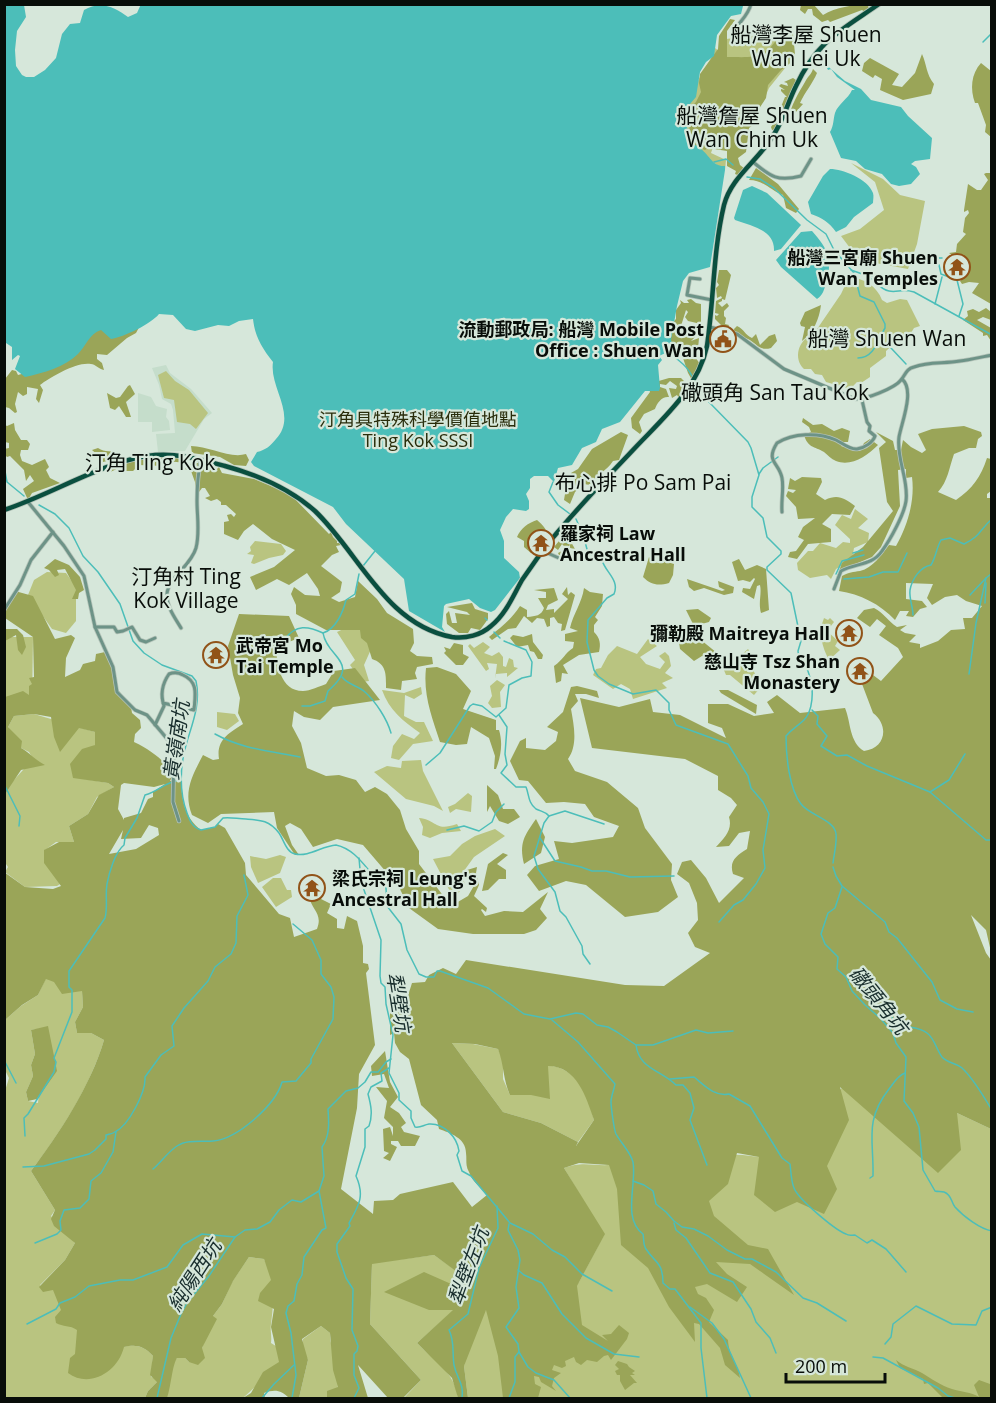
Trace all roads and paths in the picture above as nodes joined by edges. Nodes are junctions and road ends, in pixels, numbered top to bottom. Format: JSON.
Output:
{"nodes":[{"id":1,"x":751,"y":4,"type":"edge"},
{"id":2,"x":879,"y":4,"type":"edge"},
{"id":3,"x":732,"y":35,"type":"dead end"},
{"id":4,"x":810,"y":159,"type":"dead end"},
{"id":5,"x":753,"y":161,"type":"junction"},
{"id":6,"x":700,"y":279,"type":"dead end"},
{"id":7,"x":712,"y":300,"type":"junction"},
{"id":8,"x":710,"y":327,"type":"junction"},
{"id":9,"x":992,"y":355,"type":"edge"},
{"id":10,"x":902,"y":379,"type":"junction"},
{"id":11,"x":862,"y":400,"type":"junction"},
{"id":12,"x":201,"y":459,"type":"junction"},
{"id":13,"x":28,"y":502,"type":"junction"},
{"id":14,"x":4,"y":510,"type":"edge"},
{"id":15,"x":782,"y":512,"type":"dead end"},
{"id":16,"x":53,"y":532,"type":"junction"},
{"id":17,"x":539,"y":546,"type":"dead end"},
{"id":18,"x":543,"y":551,"type":"junction"},
{"id":19,"x":561,"y":559,"type":"dead end"},
{"id":20,"x":834,"y":589,"type":"dead end"},
{"id":21,"x":4,"y":610,"type":"edge"},
{"id":22,"x":95,"y":627,"type":"junction"},
{"id":23,"x":181,"y":628,"type":"dead end"},
{"id":24,"x":155,"y":638,"type":"dead end"},
{"id":25,"x":163,"y":703,"type":"junction"},
{"id":26,"x":156,"y":725,"type":"junction"},
{"id":27,"x":179,"y":821,"type":"dead end"}],
"edges":[{"from":1,"to":3,"type":"street"},
{"from":2,"to":5,"type":"main road"},
{"from":4,"to":5,"type":"street"},
{"from":5,"to":7,"type":"main road"},
{"from":6,"to":7,"type":"street"},
{"from":7,"to":8,"type":"main road"},
{"from":8,"to":11,"type":"street"},
{"from":8,"to":18,"type":"main road"},
{"from":9,"to":10,"type":"street"},
{"from":10,"to":11,"type":"street"},
{"from":10,"to":20,"type":"street"},
{"from":11,"to":15,"type":"street"},
{"from":12,"to":13,"type":"main road"},
{"from":12,"to":18,"type":"main road"},
{"from":12,"to":23,"type":"street"},
{"from":13,"to":14,"type":"main road"},
{"from":13,"to":16,"type":"street"},
{"from":16,"to":21,"type":"street"},
{"from":16,"to":22,"type":"street"},
{"from":17,"to":18,"type":"street"},
{"from":18,"to":19,"type":"street"},
{"from":22,"to":24,"type":"street"},
{"from":22,"to":26,"type":"street"},
{"from":25,"to":25,"type":"street"},
{"from":25,"to":26,"type":"street"},
{"from":26,"to":27,"type":"street"}]}
